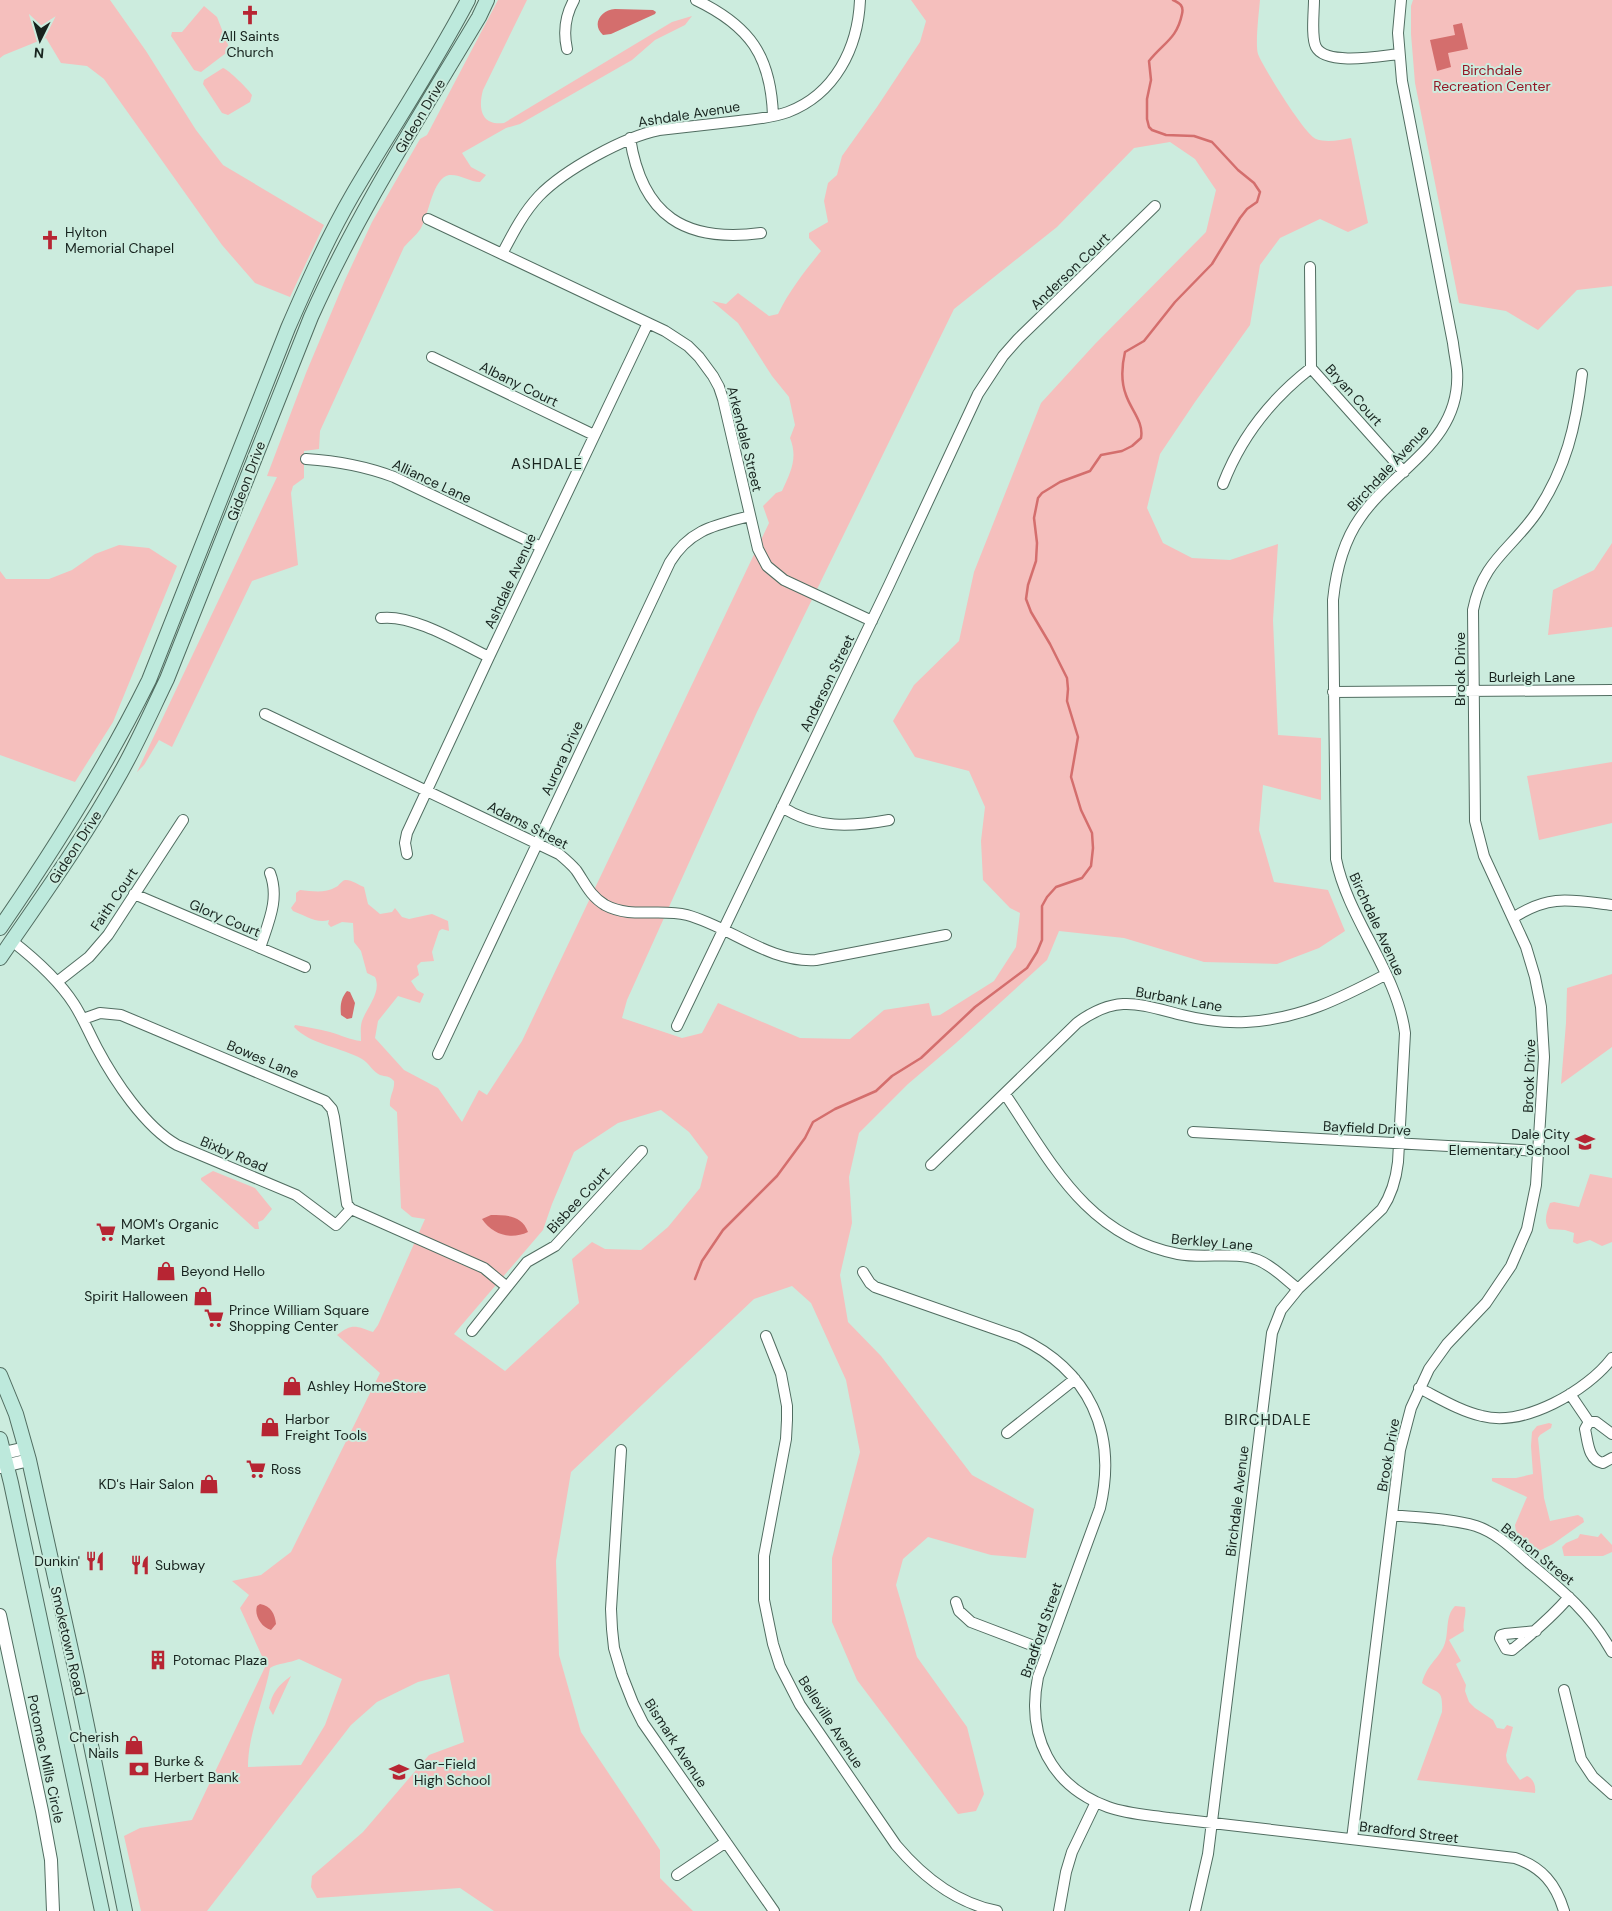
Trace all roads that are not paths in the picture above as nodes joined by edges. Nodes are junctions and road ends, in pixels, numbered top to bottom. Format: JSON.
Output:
{"nodes":[{"id":1,"x":468,"y":0,"type":"edge"},
{"id":2,"x":488,"y":0,"type":"edge"},
{"id":3,"x":574,"y":0,"type":"edge"},
{"id":4,"x":696,"y":0,"type":"edge"},
{"id":5,"x":860,"y":0,"type":"edge"},
{"id":6,"x":1314,"y":0,"type":"edge"},
{"id":7,"x":1401,"y":0,"type":"edge"},
{"id":8,"x":567,"y":49,"type":"dead end"},
{"id":9,"x":1399,"y":54,"type":"junction"},
{"id":10,"x":773,"y":116,"type":"junction"},
{"id":11,"x":630,"y":138,"type":"junction"},
{"id":12,"x":1154,"y":206,"type":"dead end"},
{"id":13,"x":428,"y":220,"type":"dead end"},
{"id":14,"x":761,"y":233,"type":"dead end"},
{"id":15,"x":502,"y":254,"type":"junction"},
{"id":16,"x":1310,"y":266,"type":"dead end"},
{"id":17,"x":648,"y":323,"type":"junction"},
{"id":18,"x":1004,"y":355,"type":"joint"},
{"id":19,"x":432,"y":358,"type":"dead end"},
{"id":20,"x":1310,"y":368,"type":"junction"},
{"id":21,"x":1582,"y":374,"type":"dead end"},
{"id":22,"x":594,"y":435,"type":"junction"},
{"id":23,"x":306,"y":459,"type":"dead end"},
{"id":24,"x":1404,"y":472,"type":"junction"},
{"id":25,"x":1223,"y":484,"type":"dead end"},
{"id":26,"x":750,"y":516,"type":"junction"},
{"id":27,"x":541,"y":547,"type":"junction"},
{"id":28,"x":198,"y":556,"type":"junction"},
{"id":29,"x":214,"y":562,"type":"junction"},
{"id":30,"x":381,"y":618,"type":"dead end"},
{"id":31,"x":872,"y":621,"type":"junction"},
{"id":32,"x":489,"y":657,"type":"junction"},
{"id":33,"x":1612,"y":690,"type":"edge"},
{"id":34,"x":1474,"y":691,"type":"junction"},
{"id":35,"x":1333,"y":692,"type":"junction"},
{"id":36,"x":266,"y":714,"type":"dead end"},
{"id":37,"x":426,"y":791,"type":"junction"},
{"id":38,"x":782,"y":807,"type":"junction"},
{"id":39,"x":182,"y":820,"type":"dead end"},
{"id":40,"x":890,"y":820,"type":"dead end"},
{"id":41,"x":537,"y":843,"type":"junction"},
{"id":42,"x":408,"y":854,"type":"dead end"},
{"id":43,"x":270,"y":873,"type":"dead end"},
{"id":44,"x":134,"y":894,"type":"junction"},
{"id":45,"x":1612,"y":904,"type":"edge"},
{"id":46,"x":1513,"y":918,"type":"junction"},
{"id":47,"x":0,"y":928,"type":"edge"},
{"id":48,"x":723,"y":930,"type":"junction"},
{"id":49,"x":0,"y":933,"type":"edge"},
{"id":50,"x":946,"y":935,"type":"dead end"},
{"id":51,"x":12,"y":941,"type":"junction"},
{"id":52,"x":260,"y":948,"type":"junction"},
{"id":53,"x":0,"y":958,"type":"edge"},
{"id":54,"x":304,"y":967,"type":"dead end"},
{"id":55,"x":1385,"y":975,"type":"junction"},
{"id":56,"x":57,"y":982,"type":"junction"},
{"id":57,"x":83,"y":1018,"type":"junction"},
{"id":58,"x":677,"y":1026,"type":"dead end"},
{"id":59,"x":438,"y":1054,"type":"dead end"},
{"id":60,"x":1004,"y":1094,"type":"junction"},
{"id":61,"x":1192,"y":1132,"type":"dead end"},
{"id":62,"x":1399,"y":1143,"type":"junction"},
{"id":63,"x":642,"y":1150,"type":"dead end"},
{"id":64,"x":1539,"y":1151,"type":"junction"},
{"id":65,"x":931,"y":1165,"type":"dead end"},
{"id":66,"x":350,"y":1209,"type":"junction"},
{"id":67,"x":863,"y":1272,"type":"dead end"},
{"id":68,"x":507,"y":1287,"type":"junction"},
{"id":69,"x":1298,"y":1289,"type":"junction"},
{"id":70,"x":472,"y":1331,"type":"dead end"},
{"id":71,"x":766,"y":1336,"type":"dead end"},
{"id":72,"x":1612,"y":1358,"type":"edge"},
{"id":73,"x":0,"y":1375,"type":"edge"},
{"id":74,"x":1075,"y":1378,"type":"junction"},
{"id":75,"x":1419,"y":1388,"type":"junction"},
{"id":76,"x":1570,"y":1394,"type":"junction"},
{"id":77,"x":1589,"y":1422,"type":"junction"},
{"id":78,"x":1007,"y":1433,"type":"dead end"},
{"id":79,"x":1612,"y":1434,"type":"edge"},
{"id":80,"x":621,"y":1450,"type":"dead end"},
{"id":81,"x":27,"y":1454,"type":"junction"},
{"id":82,"x":2,"y":1456,"type":"edge"},
{"id":83,"x":1612,"y":1458,"type":"edge"},
{"id":84,"x":1392,"y":1514,"type":"junction"},
{"id":85,"x":1569,"y":1596,"type":"junction"},
{"id":86,"x":956,"y":1602,"type":"dead end"},
{"id":87,"x":0,"y":1615,"type":"edge"},
{"id":88,"x":1536,"y":1631,"type":"dead end"},
{"id":89,"x":1047,"y":1651,"type":"junction"},
{"id":90,"x":1612,"y":1652,"type":"edge"},
{"id":91,"x":1564,"y":1690,"type":"dead end"},
{"id":92,"x":1612,"y":1794,"type":"edge"},
{"id":93,"x":1096,"y":1802,"type":"junction"},
{"id":94,"x":102,"y":1804,"type":"junction"},
{"id":95,"x":80,"y":1809,"type":"junction"},
{"id":96,"x":1212,"y":1823,"type":"junction"},
{"id":97,"x":1352,"y":1839,"type":"junction"},
{"id":98,"x":726,"y":1842,"type":"junction"},
{"id":99,"x":677,"y":1876,"type":"dead end"},
{"id":100,"x":53,"y":1911,"type":"edge"},
{"id":101,"x":102,"y":1911,"type":"edge"},
{"id":102,"x":125,"y":1911,"type":"edge"},
{"id":103,"x":774,"y":1911,"type":"edge"},
{"id":104,"x":997,"y":1911,"type":"edge"},
{"id":105,"x":1060,"y":1911,"type":"edge"},
{"id":106,"x":1195,"y":1911,"type":"edge"},
{"id":107,"x":1564,"y":1911,"type":"edge"}],
"edges":[{"from":1,"to":28,"type":"main road","name":"Gideon Drive"},
{"from":2,"to":29,"type":"main road","name":"Gideon Drive"},
{"from":3,"to":8,"type":"street"},
{"from":4,"to":10,"type":"street"},
{"from":5,"to":10,"type":"street","name":"Ashdale Avenue"},
{"from":6,"to":9,"type":"street"},
{"from":7,"to":9,"type":"street","name":"Birchdale Avenue"},
{"from":9,"to":24,"type":"street","name":"Birchdale Avenue"},
{"from":10,"to":11,"type":"street","name":"Ashdale Avenue"},
{"from":11,"to":14,"type":"street"},
{"from":11,"to":15,"type":"street","name":"Ashdale Avenue"},
{"from":12,"to":18,"type":"street","name":"Anderson Court"},
{"from":13,"to":15,"type":"street","name":"Arkendale Street"},
{"from":15,"to":17,"type":"street","name":"Arkendale Street"},
{"from":16,"to":20,"type":"street","name":"Bryan Court"},
{"from":17,"to":22,"type":"street","name":"Ashdale Avenue"},
{"from":17,"to":26,"type":"street","name":"Arkendale Street"},
{"from":18,"to":31,"type":"street","name":"Anderson Street"},
{"from":19,"to":22,"type":"street","name":"Albany Court"},
{"from":20,"to":24,"type":"street","name":"Bryan Court"},
{"from":20,"to":25,"type":"street"},
{"from":21,"to":34,"type":"street","name":"Brook Drive"},
{"from":22,"to":27,"type":"street","name":"Ashdale Avenue"},
{"from":23,"to":27,"type":"street","name":"Alliance Lane"},
{"from":24,"to":35,"type":"street","name":"Birchdale Avenue"},
{"from":26,"to":31,"type":"street","name":"Arkendale Street"},
{"from":26,"to":41,"type":"street","name":"Aurora Drive"},
{"from":27,"to":32,"type":"street","name":"Ashdale Avenue"},
{"from":28,"to":29,"type":"main road"},
{"from":28,"to":47,"type":"main road","name":"Gideon Drive"},
{"from":29,"to":51,"type":"main road","name":"Gideon Drive"},
{"from":30,"to":32,"type":"street"},
{"from":31,"to":38,"type":"street","name":"Anderson Street"},
{"from":32,"to":37,"type":"street","name":"Ashdale Avenue"},
{"from":33,"to":34,"type":"street","name":"Burleigh Lane"},
{"from":34,"to":35,"type":"street","name":"Burleigh Lane"},
{"from":34,"to":46,"type":"street","name":"Brook Drive"},
{"from":35,"to":55,"type":"street","name":"Birchdale Avenue"},
{"from":36,"to":37,"type":"street","name":"Adams Street"},
{"from":37,"to":41,"type":"street","name":"Adams Street"},
{"from":37,"to":42,"type":"street","name":"Ashdale Avenue"},
{"from":38,"to":40,"type":"street"},
{"from":38,"to":48,"type":"street","name":"Anderson Street"},
{"from":39,"to":44,"type":"street","name":"Faith Court"},
{"from":41,"to":48,"type":"street","name":"Adams Street"},
{"from":41,"to":59,"type":"street","name":"Aurora Drive"},
{"from":43,"to":52,"type":"street"},
{"from":44,"to":52,"type":"street","name":"Glory Court"},
{"from":44,"to":56,"type":"street","name":"Faith Court"},
{"from":45,"to":46,"type":"street"},
{"from":46,"to":64,"type":"street","name":"Brook Drive"},
{"from":48,"to":50,"type":"street","name":"Adams Street"},
{"from":48,"to":58,"type":"street","name":"Anderson Street"},
{"from":49,"to":51,"type":"street"},
{"from":51,"to":53,"type":"main road","name":"Gideon Drive"},
{"from":51,"to":56,"type":"street","name":"Bixby Road"},
{"from":52,"to":54,"type":"street","name":"Glory Court"},
{"from":55,"to":60,"type":"street","name":"Burbank Lane"},
{"from":55,"to":62,"type":"street","name":"Birchdale Avenue"},
{"from":56,"to":57,"type":"street","name":"Bixby Road"},
{"from":57,"to":66,"type":"street","name":"Bixby Road"},
{"from":57,"to":66,"type":"street","name":"Bowes Lane"},
{"from":60,"to":65,"type":"street","name":"Burbank Lane"},
{"from":60,"to":69,"type":"street","name":"Berkley Lane"},
{"from":61,"to":62,"type":"street","name":"Bayfield Drive"},
{"from":62,"to":64,"type":"street","name":"Bayfield Drive"},
{"from":62,"to":69,"type":"street","name":"Birchdale Avenue"},
{"from":63,"to":68,"type":"street","name":"Bisbee Court"},
{"from":64,"to":75,"type":"street","name":"Brook Drive"},
{"from":66,"to":68,"type":"street"},
{"from":67,"to":74,"type":"street","name":"Bradford Street"},
{"from":68,"to":70,"type":"street","name":"Bisbee Court"},
{"from":69,"to":96,"type":"street","name":"Birchdale Avenue"},
{"from":71,"to":104,"type":"street","name":"Belleville Avenue"},
{"from":72,"to":76,"type":"street"},
{"from":73,"to":81,"type":"main road","name":"Smoketown Road"},
{"from":74,"to":78,"type":"street"},
{"from":74,"to":89,"type":"street","name":"Bradford Street"},
{"from":75,"to":76,"type":"street"},
{"from":75,"to":84,"type":"street","name":"Brook Drive"},
{"from":76,"to":77,"type":"street"},
{"from":77,"to":79,"type":"street"},
{"from":77,"to":83,"type":"street"},
{"from":80,"to":98,"type":"street","name":"Bismark Avenue"},
{"from":81,"to":82,"type":"street"},
{"from":81,"to":94,"type":"main road","name":"Smoketown Road"},
{"from":82,"to":95,"type":"main road","name":"Smoketown Road"},
{"from":84,"to":85,"type":"street","name":"Benton Street"},
{"from":84,"to":97,"type":"street","name":"Brook Drive"},
{"from":85,"to":88,"type":"street"},
{"from":85,"to":90,"type":"street","name":"Benton Street"},
{"from":86,"to":89,"type":"street"},
{"from":87,"to":100,"type":"street","name":"Potomac Mills Circle"},
{"from":89,"to":93,"type":"street","name":"Bradford Street"},
{"from":91,"to":92,"type":"street"},
{"from":93,"to":96,"type":"street","name":"Bradford Street"},
{"from":93,"to":105,"type":"street"},
{"from":94,"to":95,"type":"main road"},
{"from":94,"to":102,"type":"main road","name":"Smoketown Road"},
{"from":95,"to":101,"type":"main road","name":"Smoketown Road"},
{"from":96,"to":97,"type":"street","name":"Bradford Street"},
{"from":96,"to":106,"type":"street","name":"Birchdale Avenue"},
{"from":97,"to":107,"type":"street","name":"Bradford Street"},
{"from":98,"to":99,"type":"street"},
{"from":98,"to":103,"type":"street","name":"Bismark Avenue"}]}
